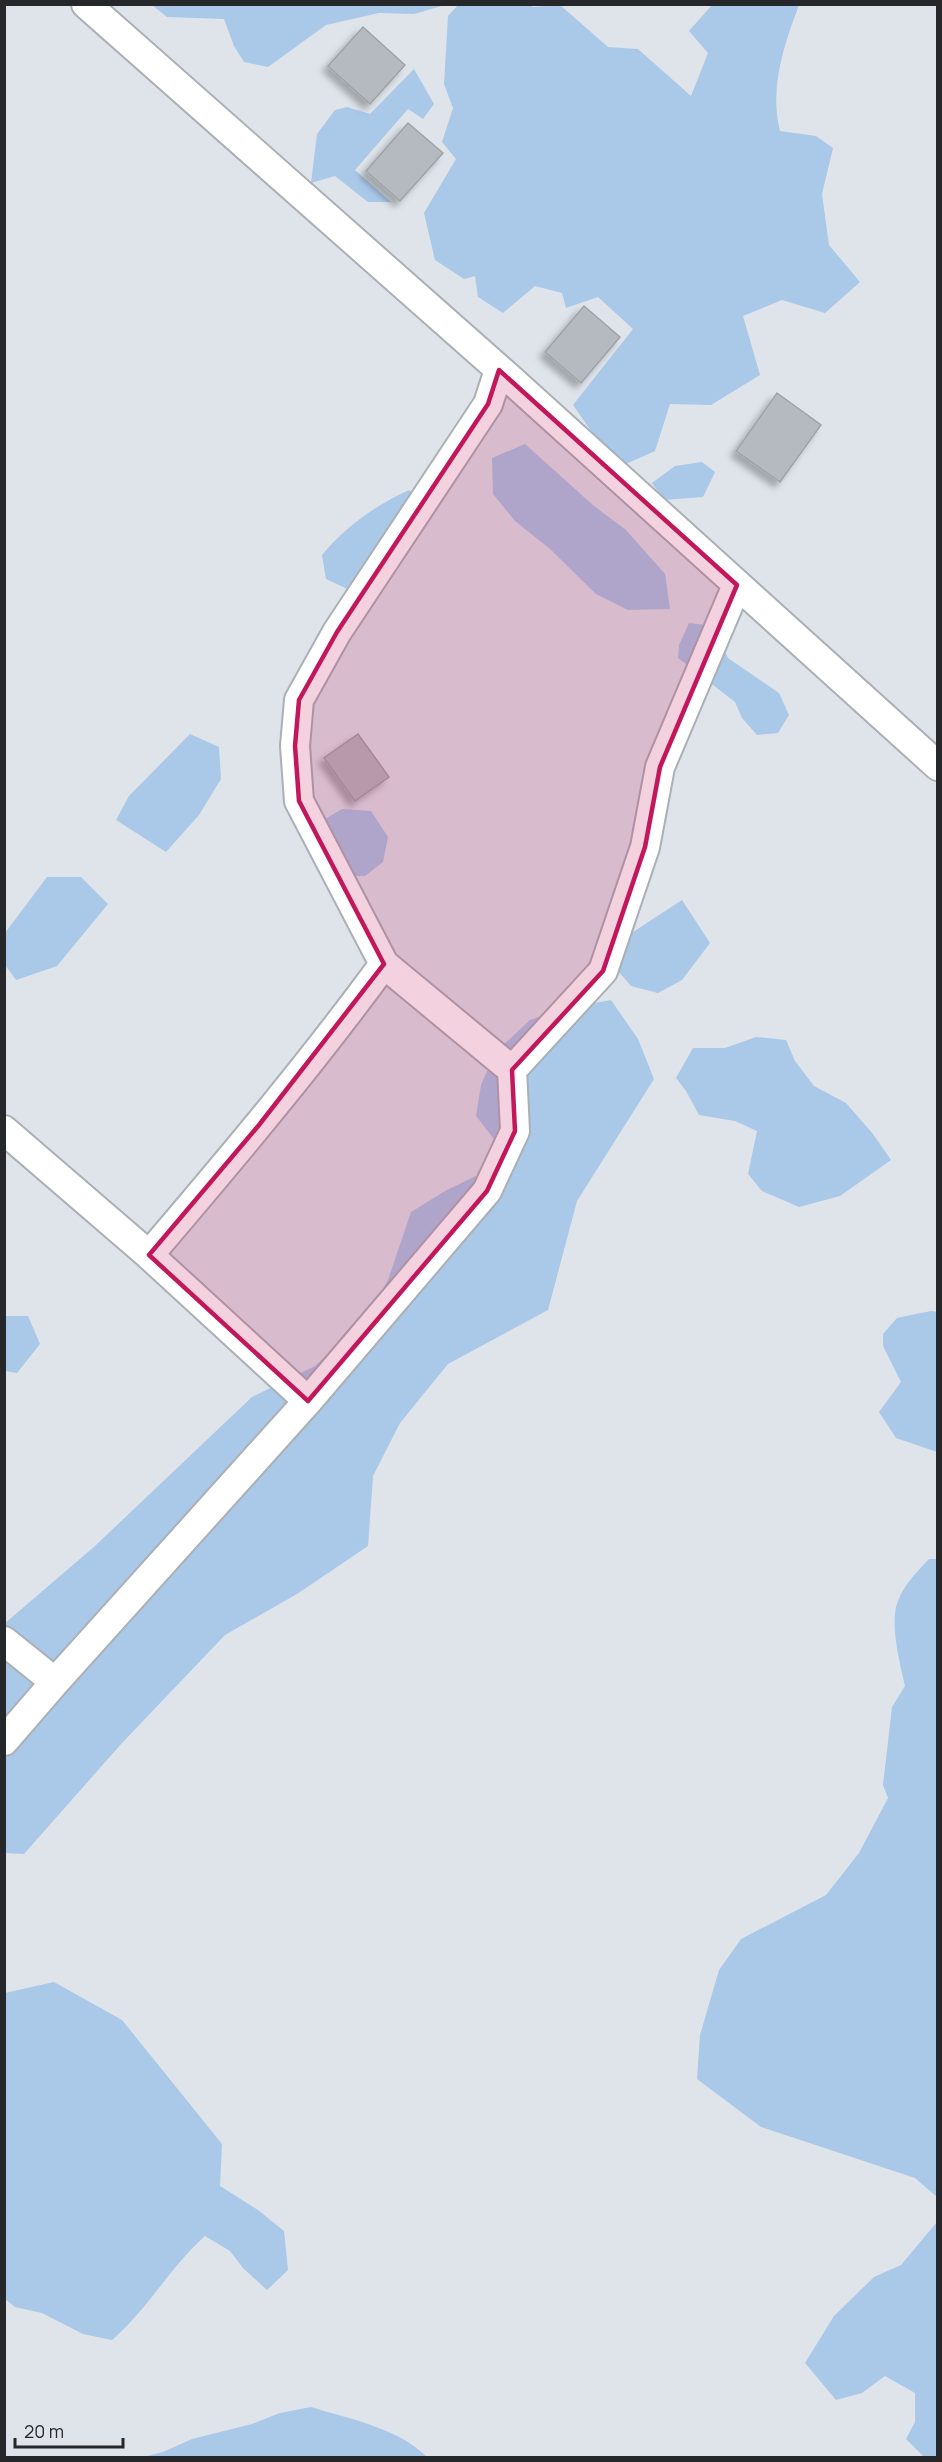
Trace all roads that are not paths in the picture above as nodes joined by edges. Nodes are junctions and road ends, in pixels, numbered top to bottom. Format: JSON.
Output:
{"nodes":[{"id":1,"x":86,"y":4,"type":"edge"},
{"id":2,"x":499,"y":370,"type":"junction"},
{"id":3,"x":737,"y":585,"type":"junction"},
{"id":4,"x":938,"y":765,"type":"edge"},
{"id":5,"x":384,"y":964,"type":"junction"},
{"id":6,"x":513,"y":1070,"type":"junction"},
{"id":7,"x":4,"y":1130,"type":"edge"},
{"id":8,"x":149,"y":1255,"type":"junction"},
{"id":9,"x":308,"y":1401,"type":"junction"},
{"id":10,"x":4,"y":1641,"type":"edge"},
{"id":11,"x":55,"y":1682,"type":"junction"},
{"id":12,"x":4,"y":1741,"type":"edge"}],
"edges":[{"from":1,"to":2,"type":"street"},
{"from":2,"to":3,"type":"street"},
{"from":2,"to":5,"type":"street"},
{"from":3,"to":4,"type":"street"},
{"from":3,"to":6,"type":"street"},
{"from":5,"to":6,"type":"street"},
{"from":5,"to":8,"type":"street"},
{"from":6,"to":9,"type":"street"},
{"from":7,"to":8,"type":"street"},
{"from":8,"to":9,"type":"street"},
{"from":9,"to":11,"type":"street"},
{"from":10,"to":11,"type":"street"},
{"from":11,"to":12,"type":"street"}]}
